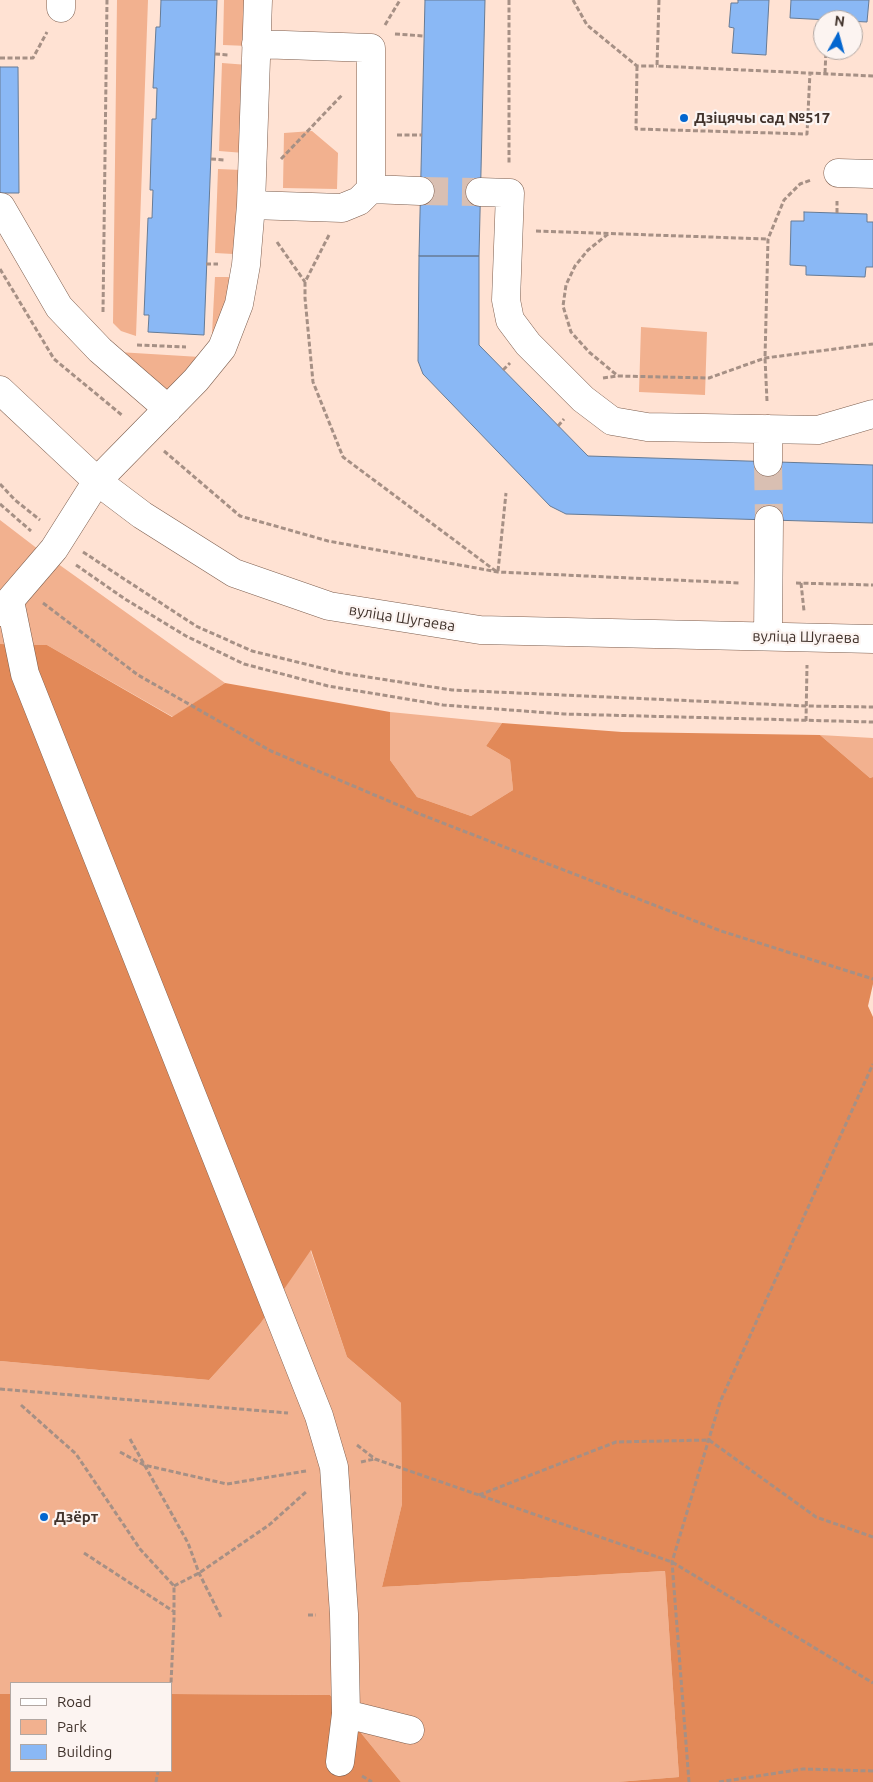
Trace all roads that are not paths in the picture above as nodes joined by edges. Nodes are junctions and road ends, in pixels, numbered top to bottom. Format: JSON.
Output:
{"nodes":[{"id":1,"x":258,"y":0,"type":"edge"},
{"id":2,"x":256,"y":44,"type":"junction"},
{"id":3,"x":838,"y":173,"type":"road end"},
{"id":4,"x":873,"y":174,"type":"edge"},
{"id":5,"x":371,"y":189,"type":"junction"},
{"id":6,"x":420,"y":191,"type":"tunnel mouth"},
{"id":7,"x":480,"y":192,"type":"tunnel mouth"},
{"id":8,"x":251,"y":197,"type":"junction"},
{"id":9,"x":1,"y":207,"type":"edge"},
{"id":10,"x":0,"y":390,"type":"edge"},
{"id":11,"x":168,"y":409,"type":"junction"},
{"id":12,"x":873,"y":414,"type":"edge"},
{"id":13,"x":768,"y":429,"type":"junction"},
{"id":14,"x":768,"y":462,"type":"tunnel mouth"},
{"id":15,"x":97,"y":481,"type":"junction"},
{"id":16,"x":769,"y":520,"type":"tunnel mouth"},
{"id":17,"x":10,"y":600,"type":"edge"},
{"id":18,"x":768,"y":636,"type":"junction"},
{"id":19,"x":873,"y":639,"type":"edge"},
{"id":20,"x":346,"y":1714,"type":"junction"},
{"id":21,"x":410,"y":1730,"type":"dead end"},
{"id":22,"x":340,"y":1762,"type":"dead end"}],
"edges":[{"from":1,"to":2,"type":"street"},
{"from":2,"to":5,"type":"street"},
{"from":2,"to":8,"type":"street"},
{"from":3,"to":4,"type":"street"},
{"from":5,"to":6,"type":"street"},
{"from":5,"to":8,"type":"street"},
{"from":7,"to":13,"type":"street"},
{"from":8,"to":11,"type":"street"},
{"from":9,"to":11,"type":"street"},
{"from":10,"to":15,"type":"street","name":"вуліца Шугаева"},
{"from":11,"to":15,"type":"street"},
{"from":12,"to":13,"type":"street"},
{"from":13,"to":14,"type":"street"},
{"from":15,"to":17,"type":"street"},
{"from":15,"to":18,"type":"street","name":"вуліца Шугаева"},
{"from":16,"to":18,"type":"street"},
{"from":17,"to":20,"type":"street"},
{"from":18,"to":19,"type":"street","name":"вуліца Шугаева"},
{"from":20,"to":21,"type":"street"},
{"from":20,"to":22,"type":"street"}]}
